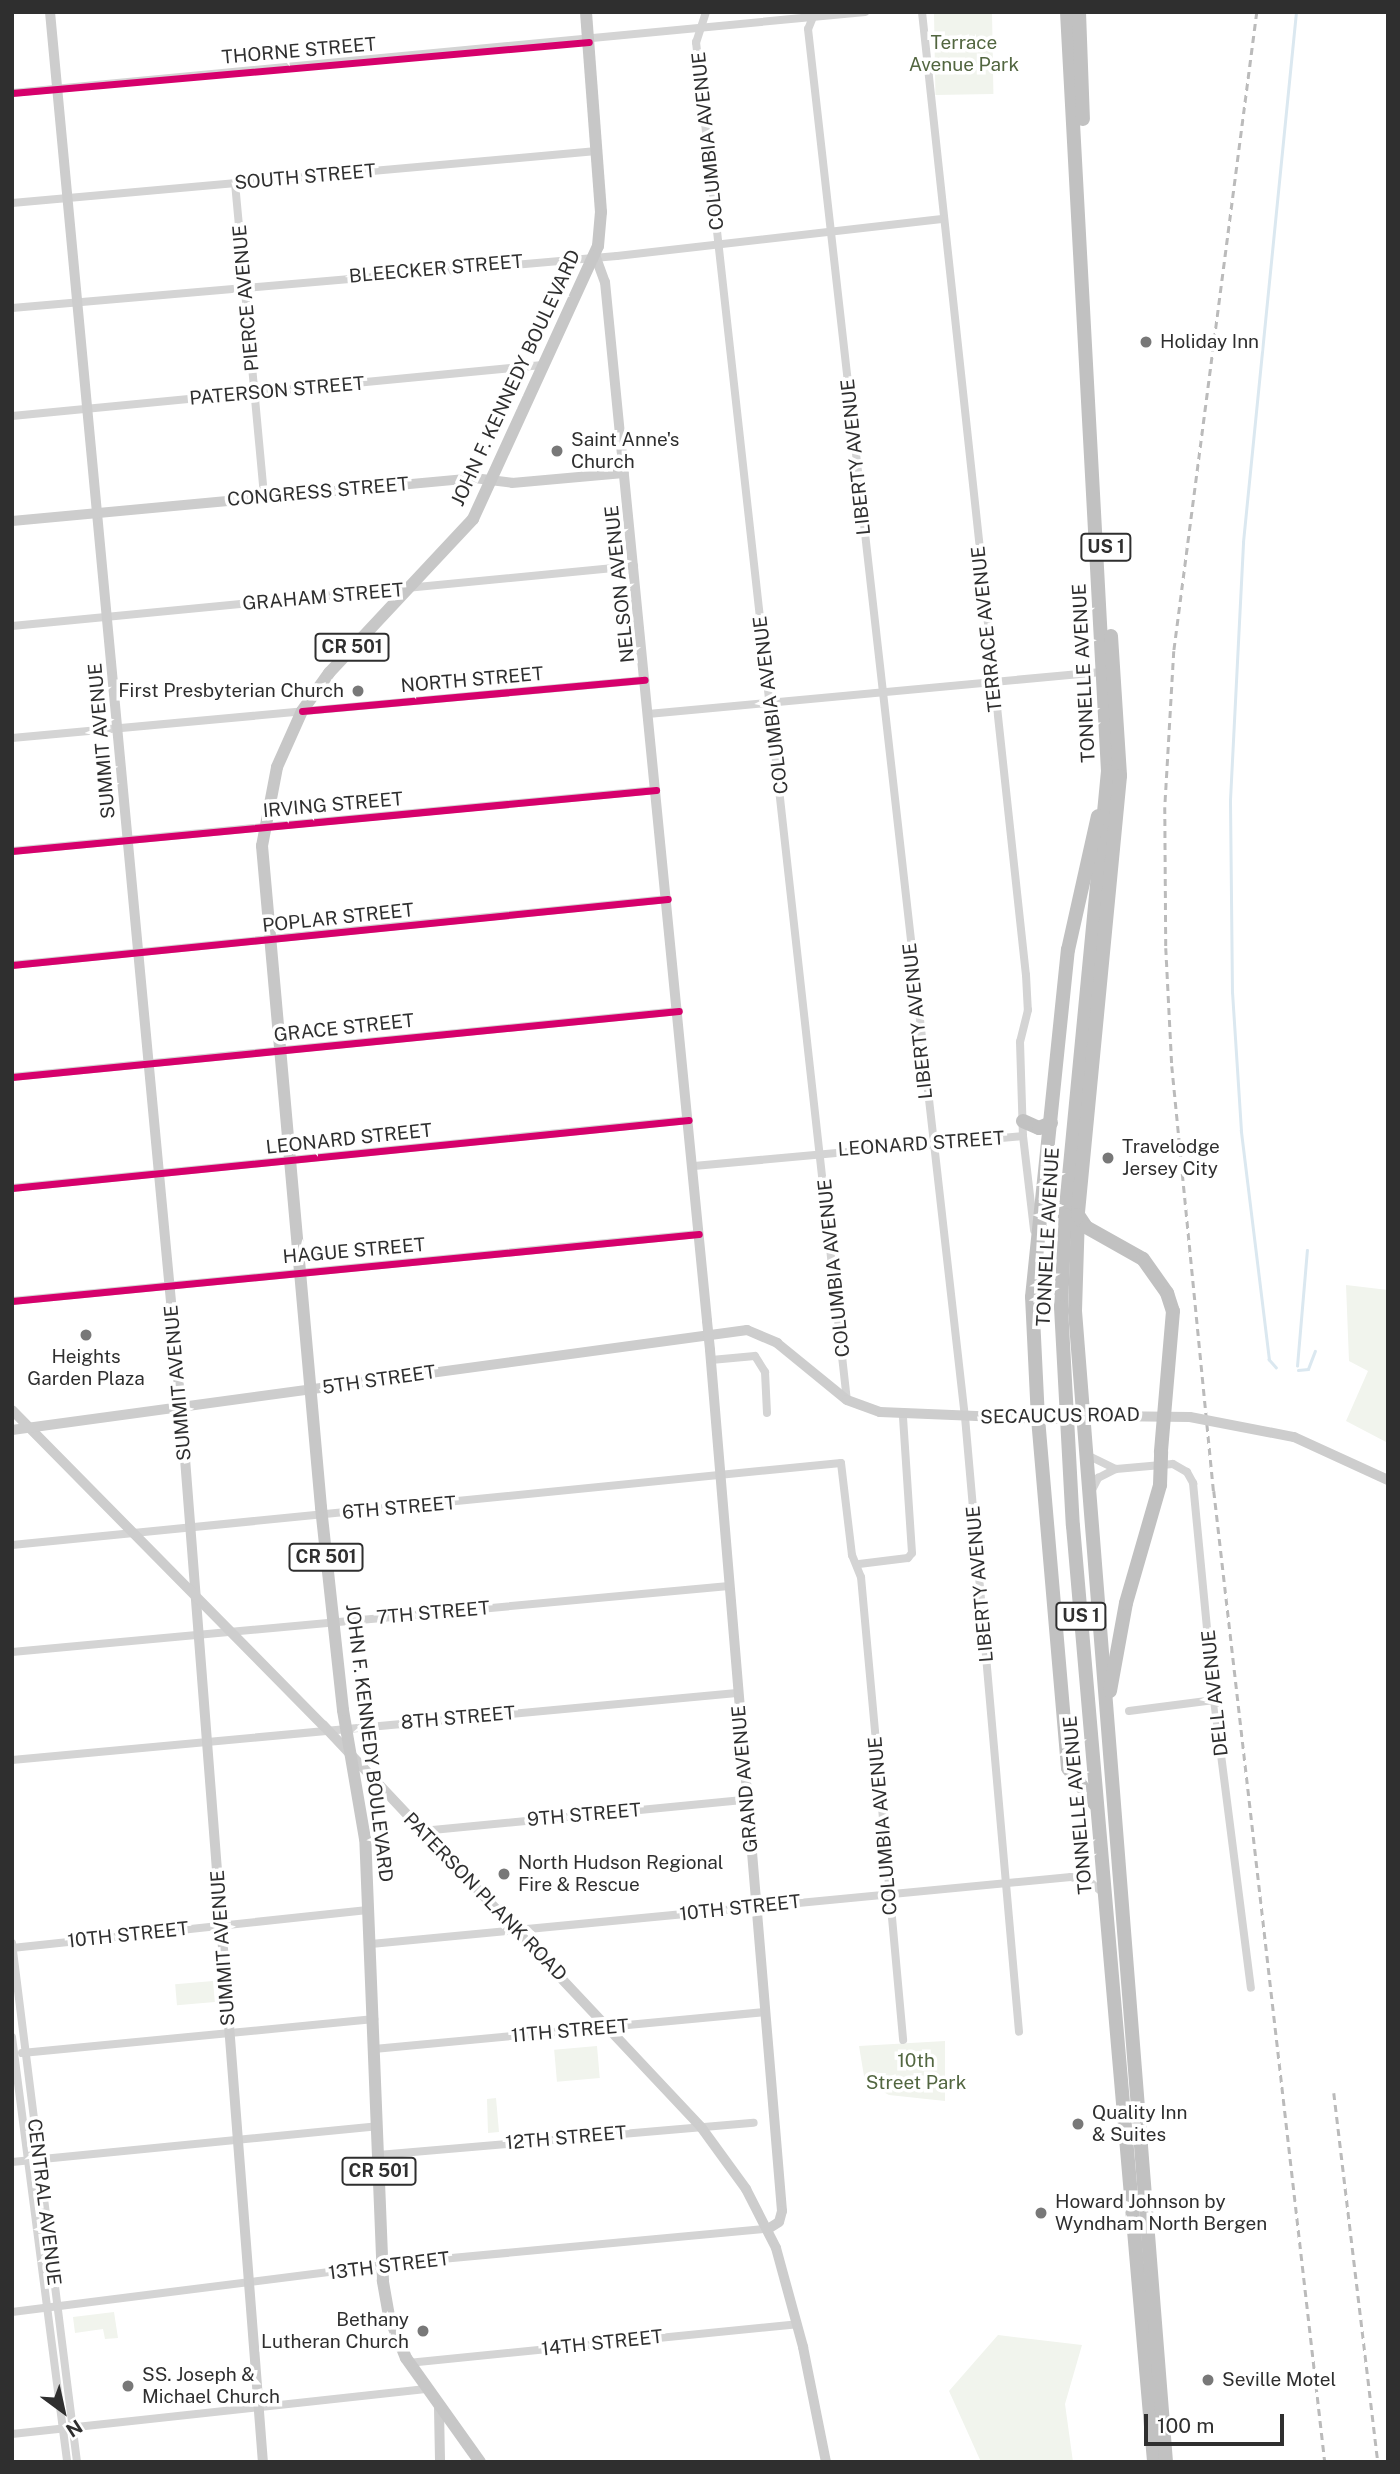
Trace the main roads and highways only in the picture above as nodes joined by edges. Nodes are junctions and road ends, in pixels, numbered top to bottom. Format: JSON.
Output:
{"nodes":[{"id":1,"x":586,"y":12,"type":"edge"},
{"id":2,"x":1067,"y":12,"type":"edge"},
{"id":3,"x":1079,"y":12,"type":"edge"},
{"id":4,"x":1108,"y":771,"type":"junction"},
{"id":5,"x":1023,"y":1121,"type":"road end"},
{"id":6,"x":1051,"y":1123,"type":"junction"},
{"id":7,"x":1078,"y":1215,"type":"junction"},
{"id":8,"x":1106,"y":1727,"type":"junction"},
{"id":9,"x":1098,"y":1809,"type":"junction"},
{"id":10,"x":480,"y":2462,"type":"edge"},
{"id":11,"x":1154,"y":2462,"type":"edge"},
{"id":12,"x":1166,"y":2462,"type":"edge"}],
"edges":[{"from":1,"to":10,"type":"main road","name":"JOHN F. KENNEDY BOULEVARD","number":"CR 501"},
{"from":2,"to":4,"type":"highway","name":"TONNELLE AVENUE","number":"US 1"},
{"from":3,"to":7,"type":"highway","name":"TONNELLE AVENUE","number":"US 1"},
{"from":4,"to":6,"type":"highway"},
{"from":4,"to":9,"type":"highway","name":"TONNELLE AVENUE","number":"US 1"},
{"from":5,"to":6,"type":"highway"},
{"from":6,"to":9,"type":"highway"},
{"from":7,"to":8,"type":"highway","name":"TONNELLE AVENUE","number":"US 1"},
{"from":7,"to":8,"type":"highway","bridge":true},
{"from":8,"to":12,"type":"highway","name":"TONNELLE AVENUE","number":"US 1"},
{"from":9,"to":11,"type":"highway","name":"TONNELLE AVENUE","number":"US 1"}]}
